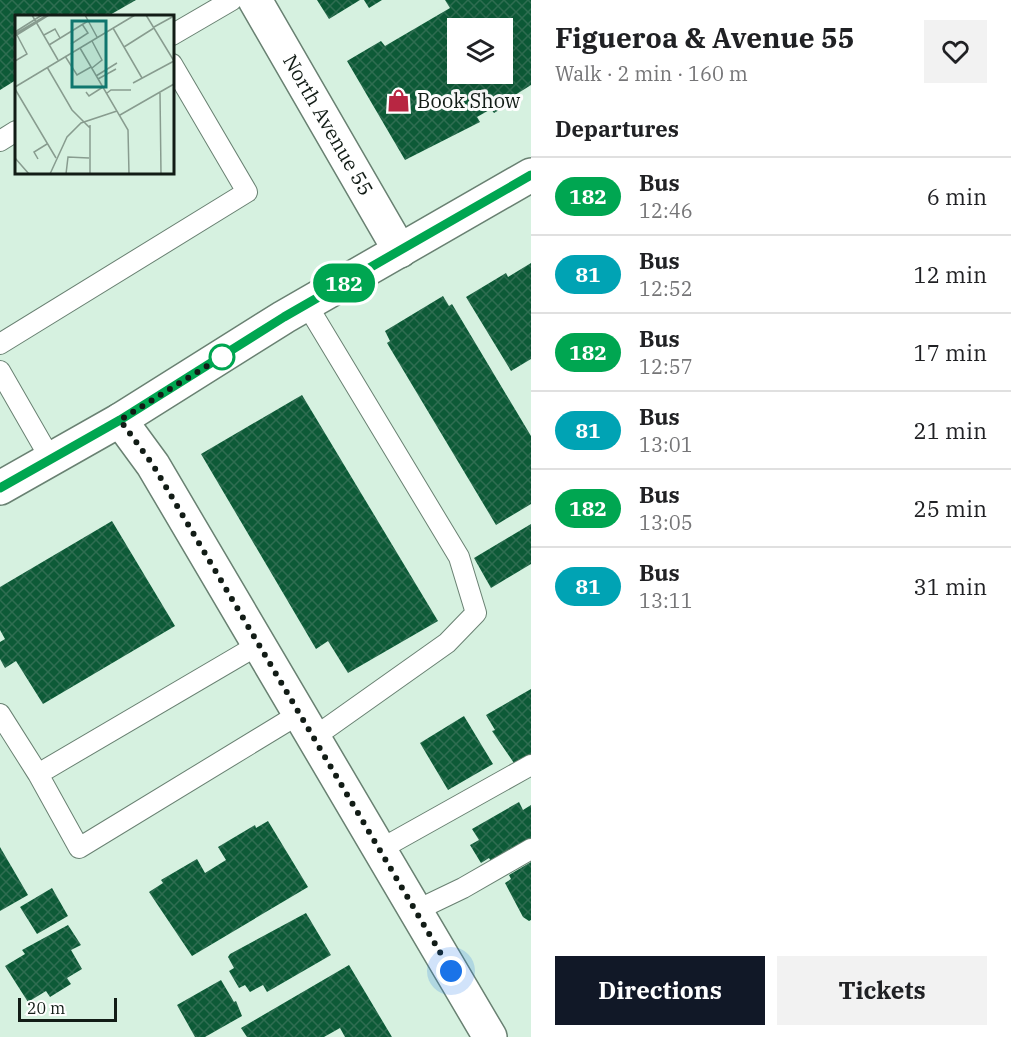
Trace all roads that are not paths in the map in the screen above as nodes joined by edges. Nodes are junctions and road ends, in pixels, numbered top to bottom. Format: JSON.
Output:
{"nodes":[{"id":1,"x":232,"y":0,"type":"edge"},
{"id":2,"x":255,"y":0,"type":"edge"},
{"id":3,"x":174,"y":35,"type":"edge"},
{"id":4,"x":174,"y":67,"type":"edge"},
{"id":5,"x":15,"y":132,"type":"edge"},
{"id":6,"x":0,"y":141,"type":"edge"},
{"id":7,"x":531,"y":175,"type":"edge"},
{"id":8,"x":400,"y":251,"type":"junction"},
{"id":9,"x":307,"y":305,"type":"junction"},
{"id":10,"x":0,"y":344,"type":"edge"},
{"id":11,"x":0,"y":371,"type":"edge"},
{"id":12,"x":120,"y":420,"type":"junction"},
{"id":13,"x":50,"y":458,"type":"junction"},
{"id":14,"x":0,"y":488,"type":"edge"},
{"id":15,"x":258,"y":645,"type":"junction"},
{"id":16,"x":0,"y":714,"type":"edge"},
{"id":17,"x":306,"y":726,"type":"junction"},
{"id":18,"x":531,"y":765,"type":"edge"},
{"id":19,"x":38,"y":774,"type":"junction"},
{"id":20,"x":531,"y":849,"type":"edge"},
{"id":21,"x":380,"y":850,"type":"junction"},
{"id":22,"x":415,"y":911,"type":"junction"},
{"id":23,"x":485,"y":1035,"type":"edge"}],
"edges":[{"from":1,"to":3,"type":"lane"},
{"from":2,"to":8,"type":"street","name":"North Avenue 55"},
{"from":4,"to":10,"type":"lane"},
{"from":5,"to":6,"type":"lane"},
{"from":7,"to":8,"type":"street"},
{"from":8,"to":9,"type":"street"},
{"from":9,"to":12,"type":"street"},
{"from":9,"to":17,"type":"lane"},
{"from":11,"to":13,"type":"lane"},
{"from":12,"to":13,"type":"street"},
{"from":12,"to":15,"type":"street"},
{"from":13,"to":14,"type":"street"},
{"from":15,"to":17,"type":"street"},
{"from":15,"to":19,"type":"lane"},
{"from":16,"to":19,"type":"lane"},
{"from":17,"to":19,"type":"lane"},
{"from":17,"to":21,"type":"street"},
{"from":18,"to":21,"type":"lane"},
{"from":20,"to":22,"type":"lane"},
{"from":21,"to":22,"type":"street"},
{"from":22,"to":23,"type":"street"}]}
